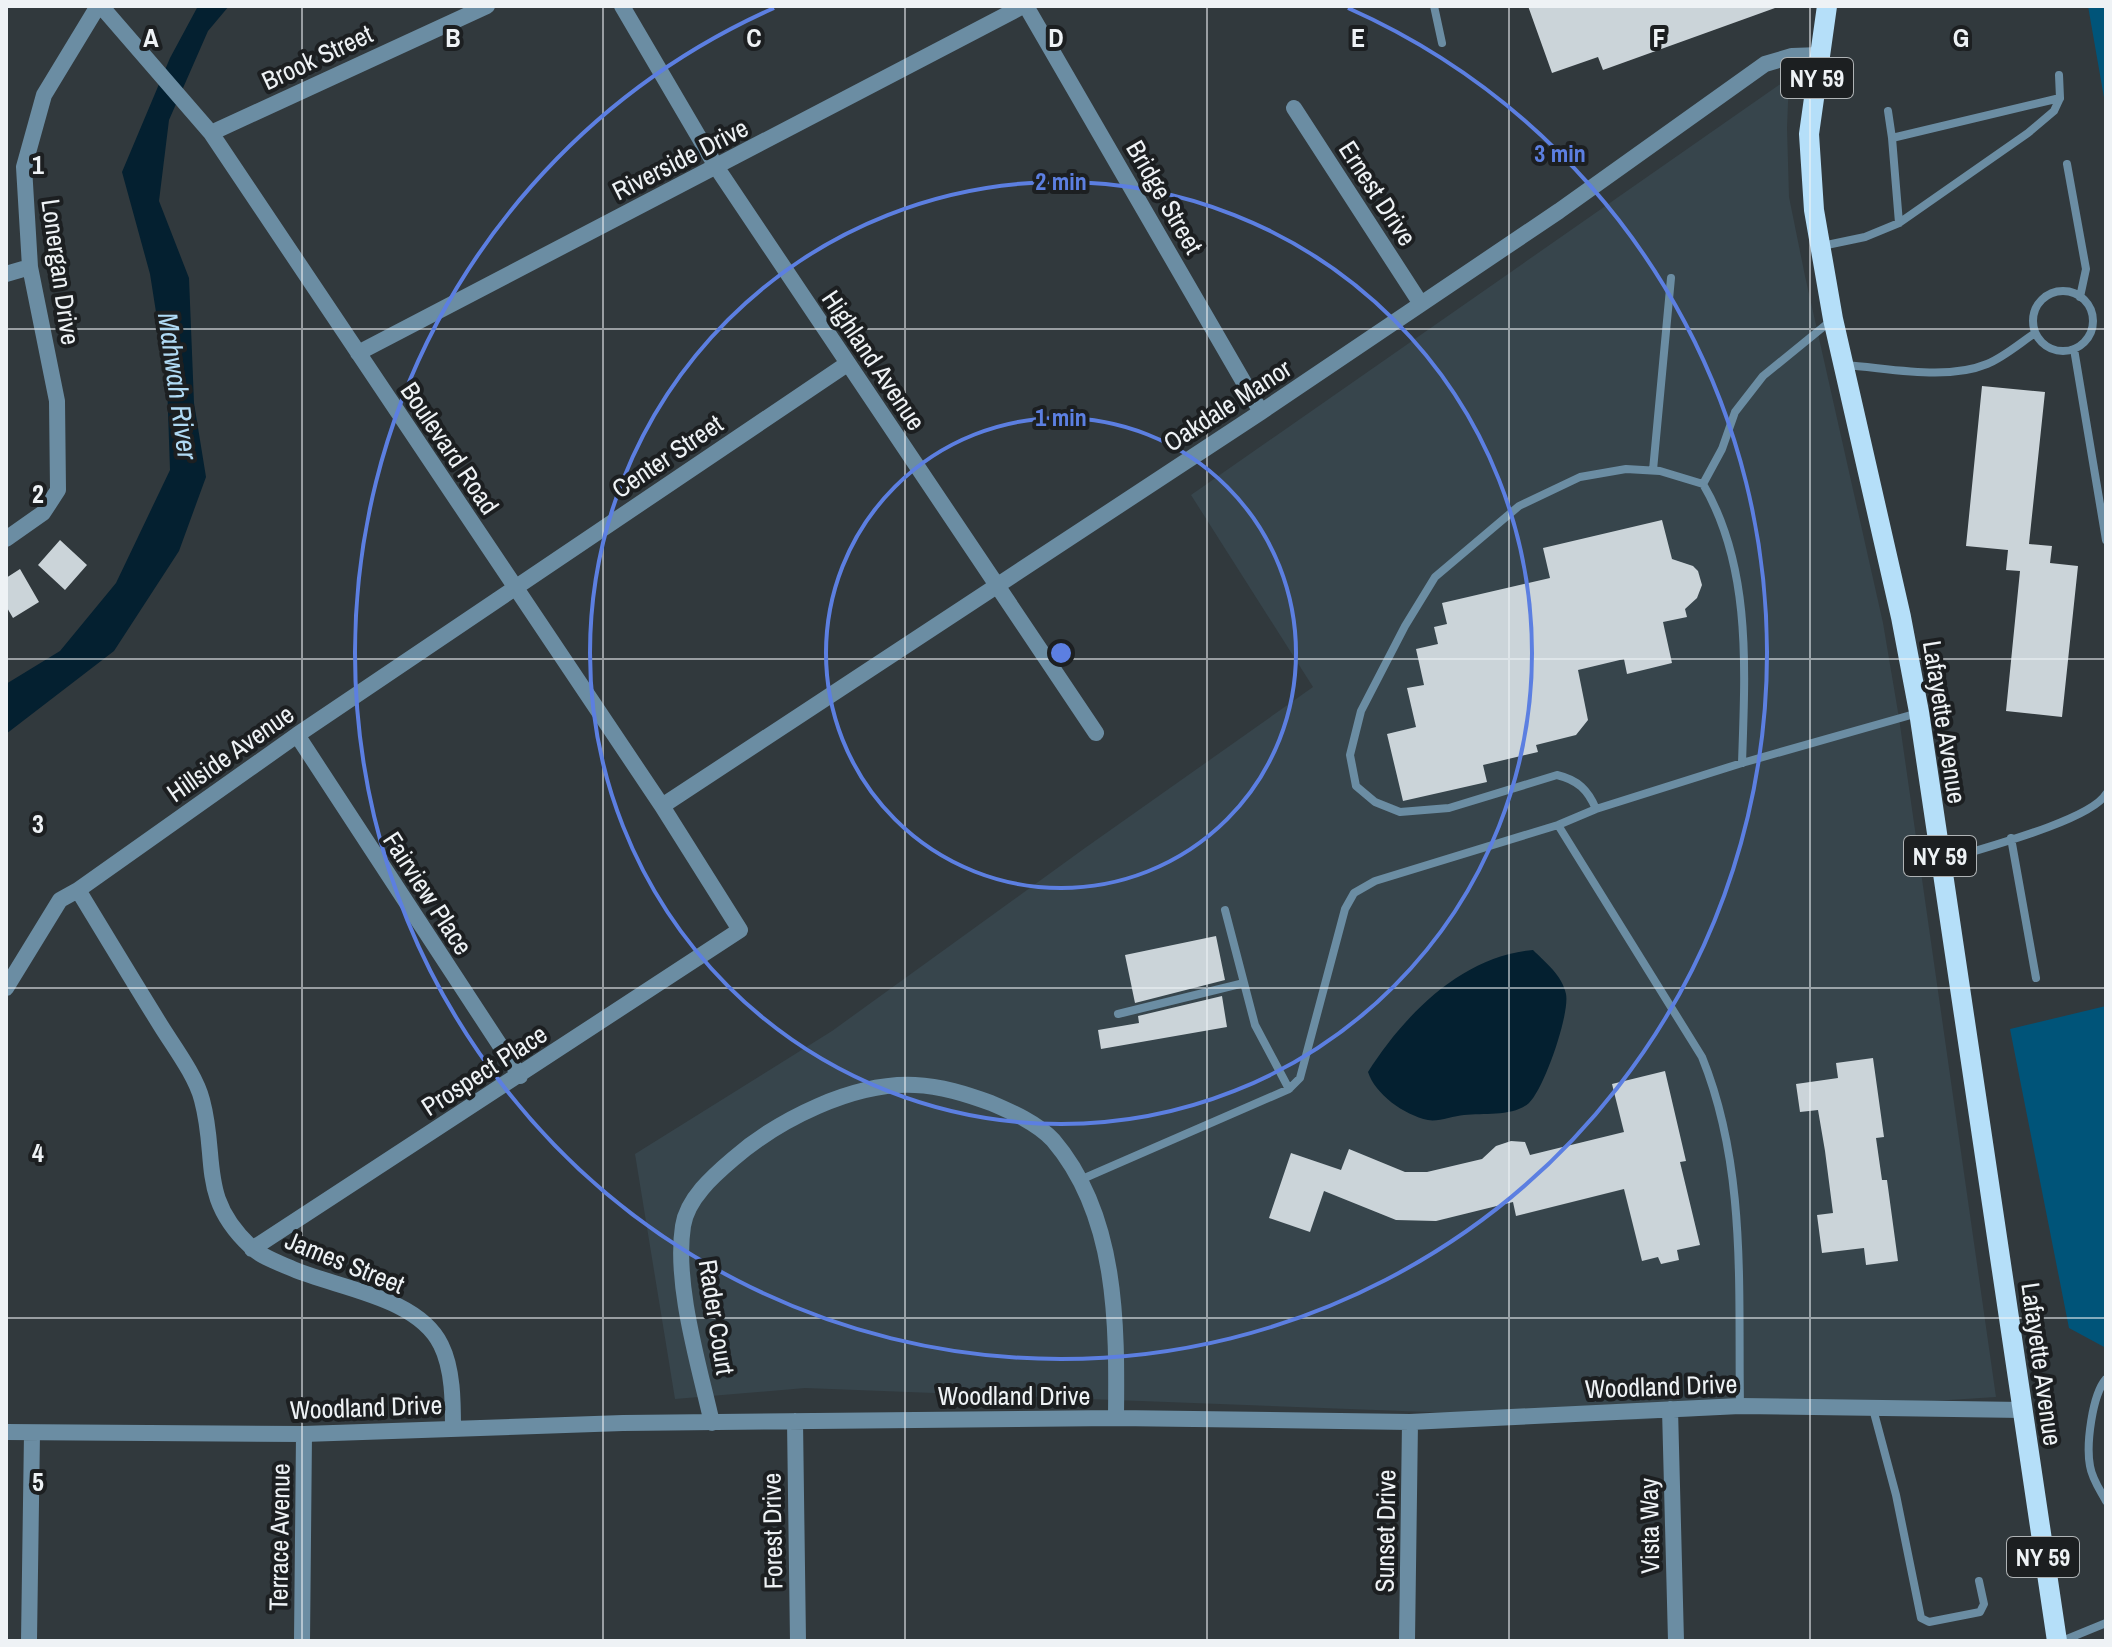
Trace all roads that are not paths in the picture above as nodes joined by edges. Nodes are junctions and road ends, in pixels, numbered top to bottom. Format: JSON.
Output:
{"nodes":[{"id":1,"x":100,"y":6,"type":"edge"},
{"id":2,"x":487,"y":6,"type":"edge"},
{"id":3,"x":622,"y":6,"type":"edge"},
{"id":4,"x":1025,"y":6,"type":"edge"},
{"id":5,"x":1434,"y":6,"type":"edge"},
{"id":6,"x":1827,"y":6,"type":"edge"},
{"id":7,"x":1442,"y":43,"type":"dead end"},
{"id":8,"x":1820,"y":55,"type":"junction"},
{"id":9,"x":2059,"y":75,"type":"dead end"},
{"id":10,"x":2060,"y":98,"type":"junction"},
{"id":11,"x":1294,"y":108,"type":"dead end"},
{"id":12,"x":1888,"y":111,"type":"dead end"},
{"id":13,"x":211,"y":133,"type":"junction"},
{"id":14,"x":1892,"y":138,"type":"junction"},
{"id":15,"x":2067,"y":164,"type":"dead end"},
{"id":16,"x":717,"y":168,"type":"junction"},
{"id":17,"x":1899,"y":223,"type":"junction"},
{"id":18,"x":1821,"y":246,"type":"junction"},
{"id":19,"x":30,"y":267,"type":"junction"},
{"id":20,"x":6,"y":274,"type":"edge"},
{"id":21,"x":1671,"y":278,"type":"dead end"},
{"id":22,"x":2080,"y":297,"type":"junction"},
{"id":23,"x":1421,"y":304,"type":"junction"},
{"id":24,"x":1833,"y":319,"type":"junction"},
{"id":25,"x":2035,"y":333,"type":"junction"},
{"id":26,"x":2074,"y":349,"type":"junction"},
{"id":27,"x":358,"y":353,"type":"junction"},
{"id":28,"x":847,"y":364,"type":"junction"},
{"id":29,"x":1844,"y":365,"type":"junction"},
{"id":30,"x":1261,"y":412,"type":"junction"},
{"id":31,"x":1653,"y":470,"type":"junction"},
{"id":32,"x":1703,"y":484,"type":"junction"},
{"id":33,"x":6,"y":539,"type":"edge"},
{"id":34,"x":2106,"y":540,"type":"edge"},
{"id":35,"x":997,"y":586,"type":"junction"},
{"id":36,"x":515,"y":588,"type":"junction"},
{"id":37,"x":1919,"y":712,"type":"junction"},
{"id":38,"x":1096,"y":733,"type":"dead end"},
{"id":39,"x":297,"y":735,"type":"junction"},
{"id":40,"x":1742,"y":763,"type":"junction"},
{"id":41,"x":2106,"y":794,"type":"edge"},
{"id":42,"x":662,"y":806,"type":"junction"},
{"id":43,"x":1596,"y":809,"type":"junction"},
{"id":44,"x":1558,"y":825,"type":"junction"},
{"id":45,"x":2011,"y":838,"type":"junction"},
{"id":46,"x":1941,"y":862,"type":"junction"},
{"id":47,"x":78,"y":890,"type":"junction"},
{"id":48,"x":1225,"y":910,"type":"dead end"},
{"id":49,"x":740,"y":930,"type":"joint"},
{"id":50,"x":2036,"y":978,"type":"dead end"},
{"id":51,"x":1244,"y":983,"type":"junction"},
{"id":52,"x":6,"y":988,"type":"edge"},
{"id":53,"x":1118,"y":1014,"type":"dead end"},
{"id":54,"x":520,"y":1076,"type":"junction"},
{"id":55,"x":1289,"y":1089,"type":"junction"},
{"id":56,"x":1080,"y":1180,"type":"junction"},
{"id":57,"x":252,"y":1249,"type":"junction"},
{"id":58,"x":2106,"y":1379,"type":"edge"},
{"id":59,"x":1740,"y":1406,"type":"junction"},
{"id":60,"x":1873,"y":1408,"type":"junction"},
{"id":61,"x":1670,"y":1409,"type":"junction"},
{"id":62,"x":2023,"y":1410,"type":"junction"},
{"id":63,"x":1116,"y":1418,"type":"junction"},
{"id":64,"x":795,"y":1421,"type":"junction"},
{"id":65,"x":1410,"y":1422,"type":"junction"},
{"id":66,"x":712,"y":1423,"type":"junction"},
{"id":67,"x":453,"y":1429,"type":"junction"},
{"id":68,"x":6,"y":1432,"type":"edge"},
{"id":69,"x":32,"y":1433,"type":"junction"},
{"id":70,"x":304,"y":1434,"type":"junction"},
{"id":71,"x":2106,"y":1501,"type":"edge"},
{"id":72,"x":1979,"y":1581,"type":"dead end"},
{"id":73,"x":2106,"y":1623,"type":"edge"},
{"id":74,"x":29,"y":1641,"type":"edge"},
{"id":75,"x":302,"y":1641,"type":"edge"},
{"id":76,"x":798,"y":1641,"type":"edge"},
{"id":77,"x":1407,"y":1641,"type":"edge"},
{"id":78,"x":1676,"y":1641,"type":"edge"},
{"id":79,"x":2059,"y":1641,"type":"edge"}],
"edges":[{"from":1,"to":13,"type":"street","name":"Boulevard Road"},
{"from":1,"to":19,"type":"street","name":"Lonergan Drive"},
{"from":2,"to":13,"type":"street","name":"Brook Street"},
{"from":3,"to":16,"type":"street","name":"Highland Avenue"},
{"from":4,"to":16,"type":"street","name":"Riverside Drive"},
{"from":4,"to":30,"type":"street","name":"Bridge Street"},
{"from":5,"to":7,"type":"lane"},
{"from":6,"to":8,"type":"main road","name":"Lafayette Avenue","number":"NY 59"},
{"from":8,"to":18,"type":"main road","name":"Lafayette Avenue","number":"NY 59"},
{"from":8,"to":23,"type":"street","name":"Oakdale Manor"},
{"from":9,"to":10,"type":"lane"},
{"from":10,"to":14,"type":"lane"},
{"from":10,"to":17,"type":"lane"},
{"from":11,"to":23,"type":"street","name":"Ernest Drive"},
{"from":12,"to":14,"type":"lane"},
{"from":13,"to":27,"type":"street","name":"Boulevard Road"},
{"from":14,"to":17,"type":"lane"},
{"from":15,"to":22,"type":"lane"},
{"from":16,"to":27,"type":"street","name":"Riverside Drive"},
{"from":16,"to":28,"type":"street","name":"Highland Avenue"},
{"from":17,"to":18,"type":"lane"},
{"from":18,"to":24,"type":"main road","name":"Lafayette Avenue","number":"NY 59"},
{"from":19,"to":20,"type":"street"},
{"from":19,"to":33,"type":"street","name":"Lonergan Drive"},
{"from":21,"to":31,"type":"lane"},
{"from":22,"to":25,"type":"lane"},
{"from":22,"to":26,"type":"lane"},
{"from":23,"to":30,"type":"street","name":"Oakdale Manor"},
{"from":24,"to":29,"type":"main road","name":"Lafayette Avenue","number":"NY 59"},
{"from":24,"to":32,"type":"lane"},
{"from":25,"to":26,"type":"lane"},
{"from":25,"to":29,"type":"lane"},
{"from":26,"to":34,"type":"lane"},
{"from":27,"to":36,"type":"street","name":"Boulevard Road"},
{"from":28,"to":35,"type":"street","name":"Highland Avenue"},
{"from":28,"to":36,"type":"street","name":"Center Street"},
{"from":29,"to":37,"type":"main road","name":"Lafayette Avenue","number":"NY 59"},
{"from":30,"to":35,"type":"street","name":"Oakdale Manor"},
{"from":31,"to":32,"type":"lane"},
{"from":31,"to":43,"type":"lane"},
{"from":32,"to":40,"type":"lane"},
{"from":35,"to":38,"type":"street","name":"Highland Avenue"},
{"from":35,"to":42,"type":"street","name":"Oakdale Manor"},
{"from":36,"to":39,"type":"street","name":"Hillside Avenue"},
{"from":36,"to":42,"type":"street","name":"Boulevard Road"},
{"from":37,"to":40,"type":"lane"},
{"from":37,"to":46,"type":"main road","name":"Lafayette Avenue","number":"NY 59"},
{"from":39,"to":47,"type":"street","name":"Hillside Avenue"},
{"from":39,"to":54,"type":"street","name":"Fairview Place"},
{"from":40,"to":43,"type":"lane"},
{"from":41,"to":45,"type":"lane"},
{"from":42,"to":49,"type":"street","name":"Boulevard Road"},
{"from":43,"to":44,"type":"lane"},
{"from":44,"to":55,"type":"lane"},
{"from":44,"to":59,"type":"lane"},
{"from":45,"to":46,"type":"lane"},
{"from":45,"to":50,"type":"lane"},
{"from":46,"to":62,"type":"main road","name":"Lafayette Avenue","number":"NY 59"},
{"from":47,"to":52,"type":"street","name":"Hillside Avenue"},
{"from":47,"to":57,"type":"street","name":"James Street"},
{"from":48,"to":51,"type":"lane"},
{"from":49,"to":54,"type":"street","name":"Prospect Place"},
{"from":51,"to":53,"type":"lane"},
{"from":51,"to":55,"type":"lane"},
{"from":54,"to":57,"type":"street","name":"Prospect Place"},
{"from":55,"to":56,"type":"lane"},
{"from":56,"to":63,"type":"street","name":"Rader Court"},
{"from":56,"to":66,"type":"street","name":"Rader Court"},
{"from":57,"to":67,"type":"street","name":"James Street"},
{"from":58,"to":71,"type":"lane"},
{"from":59,"to":60,"type":"street","name":"Woodland Drive"},
{"from":59,"to":61,"type":"street","name":"Woodland Drive"},
{"from":60,"to":62,"type":"street","name":"Woodland Drive"},
{"from":60,"to":72,"type":"lane"},
{"from":61,"to":65,"type":"street","name":"Woodland Drive"},
{"from":61,"to":78,"type":"street","name":"Vista Way"},
{"from":62,"to":79,"type":"main road","name":"Lafayette Avenue","number":"NY 59"},
{"from":63,"to":64,"type":"street","name":"Woodland Drive"},
{"from":63,"to":65,"type":"street","name":"Woodland Drive"},
{"from":64,"to":66,"type":"street","name":"Woodland Drive"},
{"from":64,"to":76,"type":"street","name":"Forest Drive"},
{"from":65,"to":77,"type":"street","name":"Sunset Drive"},
{"from":66,"to":67,"type":"street","name":"Woodland Drive"},
{"from":67,"to":70,"type":"street","name":"Woodland Drive"},
{"from":68,"to":69,"type":"street","name":"Woodland Drive"},
{"from":69,"to":70,"type":"street","name":"Woodland Drive"},
{"from":69,"to":74,"type":"street"},
{"from":70,"to":75,"type":"street","name":"Terrace Avenue"},
{"from":73,"to":79,"type":"lane"}]}
